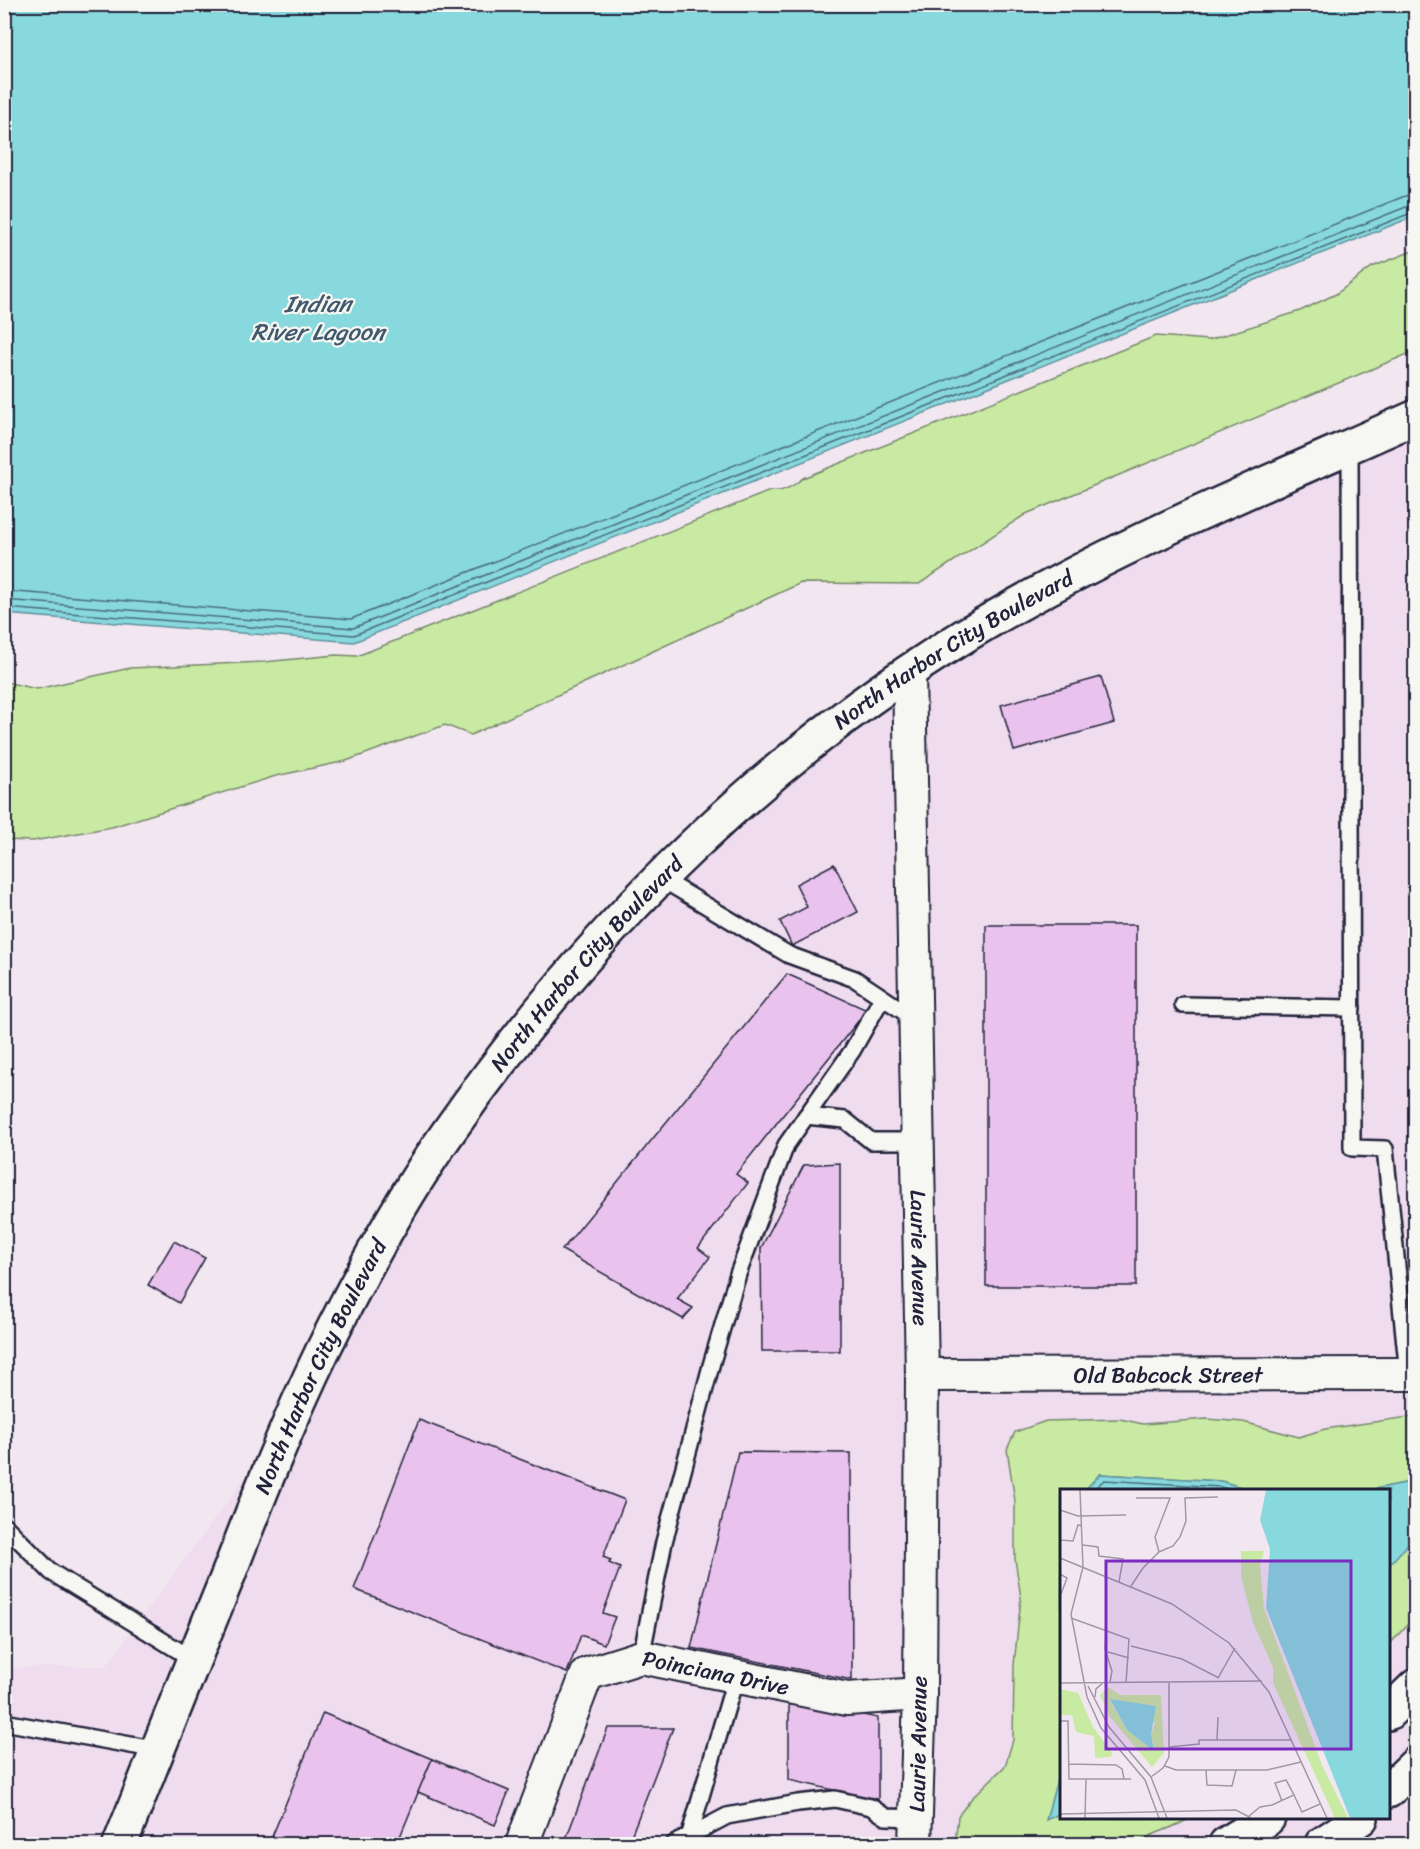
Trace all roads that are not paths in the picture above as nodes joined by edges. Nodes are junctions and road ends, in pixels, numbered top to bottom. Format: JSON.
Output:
{"nodes":[{"id":1,"x":1416,"y":417,"type":"edge"},
{"id":2,"x":1350,"y":447,"type":"junction"},
{"id":3,"x":909,"y":672,"type":"junction"},
{"id":4,"x":660,"y":878,"type":"junction"},
{"id":5,"x":882,"y":998,"type":"junction"},
{"id":6,"x":1183,"y":1005,"type":"dead end"},
{"id":7,"x":1352,"y":1008,"type":"junction"},
{"id":8,"x":915,"y":1019,"type":"junction"},
{"id":9,"x":806,"y":1116,"type":"junction"},
{"id":10,"x":918,"y":1142,"type":"junction"},
{"id":11,"x":1412,"y":1374,"type":"edge"},
{"id":12,"x":922,"y":1376,"type":"junction"},
{"id":13,"x":4,"y":1525,"type":"edge"},
{"id":14,"x":641,"y":1656,"type":"junction"},
{"id":15,"x":194,"y":1660,"type":"junction"},
{"id":16,"x":736,"y":1676,"type":"junction"},
{"id":17,"x":1416,"y":1686,"type":"edge"},
{"id":18,"x":920,"y":1694,"type":"junction"},
{"id":19,"x":1390,"y":1712,"type":"edge"},
{"id":20,"x":4,"y":1722,"type":"edge"},
{"id":21,"x":158,"y":1750,"type":"junction"},
{"id":22,"x":1416,"y":1764,"type":"edge"},
{"id":23,"x":1390,"y":1790,"type":"edge"},
{"id":24,"x":1266,"y":1819,"type":"edge"},
{"id":25,"x":1359,"y":1819,"type":"edge"},
{"id":26,"x":916,"y":1831,"type":"edge"},
{"id":27,"x":690,"y":1834,"type":"junction"},
{"id":28,"x":120,"y":1845,"type":"edge"},
{"id":29,"x":522,"y":1845,"type":"edge"},
{"id":30,"x":674,"y":1845,"type":"edge"},
{"id":31,"x":1226,"y":1845,"type":"edge"},
{"id":32,"x":1322,"y":1845,"type":"edge"}],
"edges":[{"from":1,"to":2,"type":"main road","name":"North Harbor City Boulevard"},
{"from":2,"to":3,"type":"main road","name":"North Harbor City Boulevard"},
{"from":2,"to":7,"type":"lane"},
{"from":3,"to":4,"type":"main road","name":"North Harbor City Boulevard"},
{"from":3,"to":8,"type":"street","name":"Laurie Avenue"},
{"from":4,"to":5,"type":"lane"},
{"from":4,"to":15,"type":"main road","name":"North Harbor City Boulevard"},
{"from":5,"to":8,"type":"lane"},
{"from":5,"to":9,"type":"lane"},
{"from":6,"to":7,"type":"lane"},
{"from":7,"to":11,"type":"lane"},
{"from":8,"to":10,"type":"street","name":"Laurie Avenue"},
{"from":9,"to":10,"type":"lane"},
{"from":9,"to":14,"type":"lane"},
{"from":10,"to":12,"type":"street","name":"Laurie Avenue"},
{"from":11,"to":12,"type":"street","name":"Old Babcock Street"},
{"from":12,"to":18,"type":"street","name":"Laurie Avenue"},
{"from":13,"to":15,"type":"lane"},
{"from":14,"to":16,"type":"street","name":"Poinciana Drive"},
{"from":14,"to":29,"type":"street","name":"Poinciana Drive"},
{"from":15,"to":21,"type":"main road","name":"North Harbor City Boulevard"},
{"from":16,"to":18,"type":"street","name":"Poinciana Drive"},
{"from":16,"to":27,"type":"lane"},
{"from":17,"to":19,"type":"main road"},
{"from":18,"to":26,"type":"street","name":"Laurie Avenue"},
{"from":20,"to":21,"type":"lane"},
{"from":21,"to":28,"type":"main road","name":"North Harbor City Boulevard"},
{"from":22,"to":23,"type":"main road"},
{"from":24,"to":31,"type":"main road"},
{"from":25,"to":32,"type":"main road"},
{"from":26,"to":27,"type":"lane"},
{"from":27,"to":30,"type":"lane"}]}
